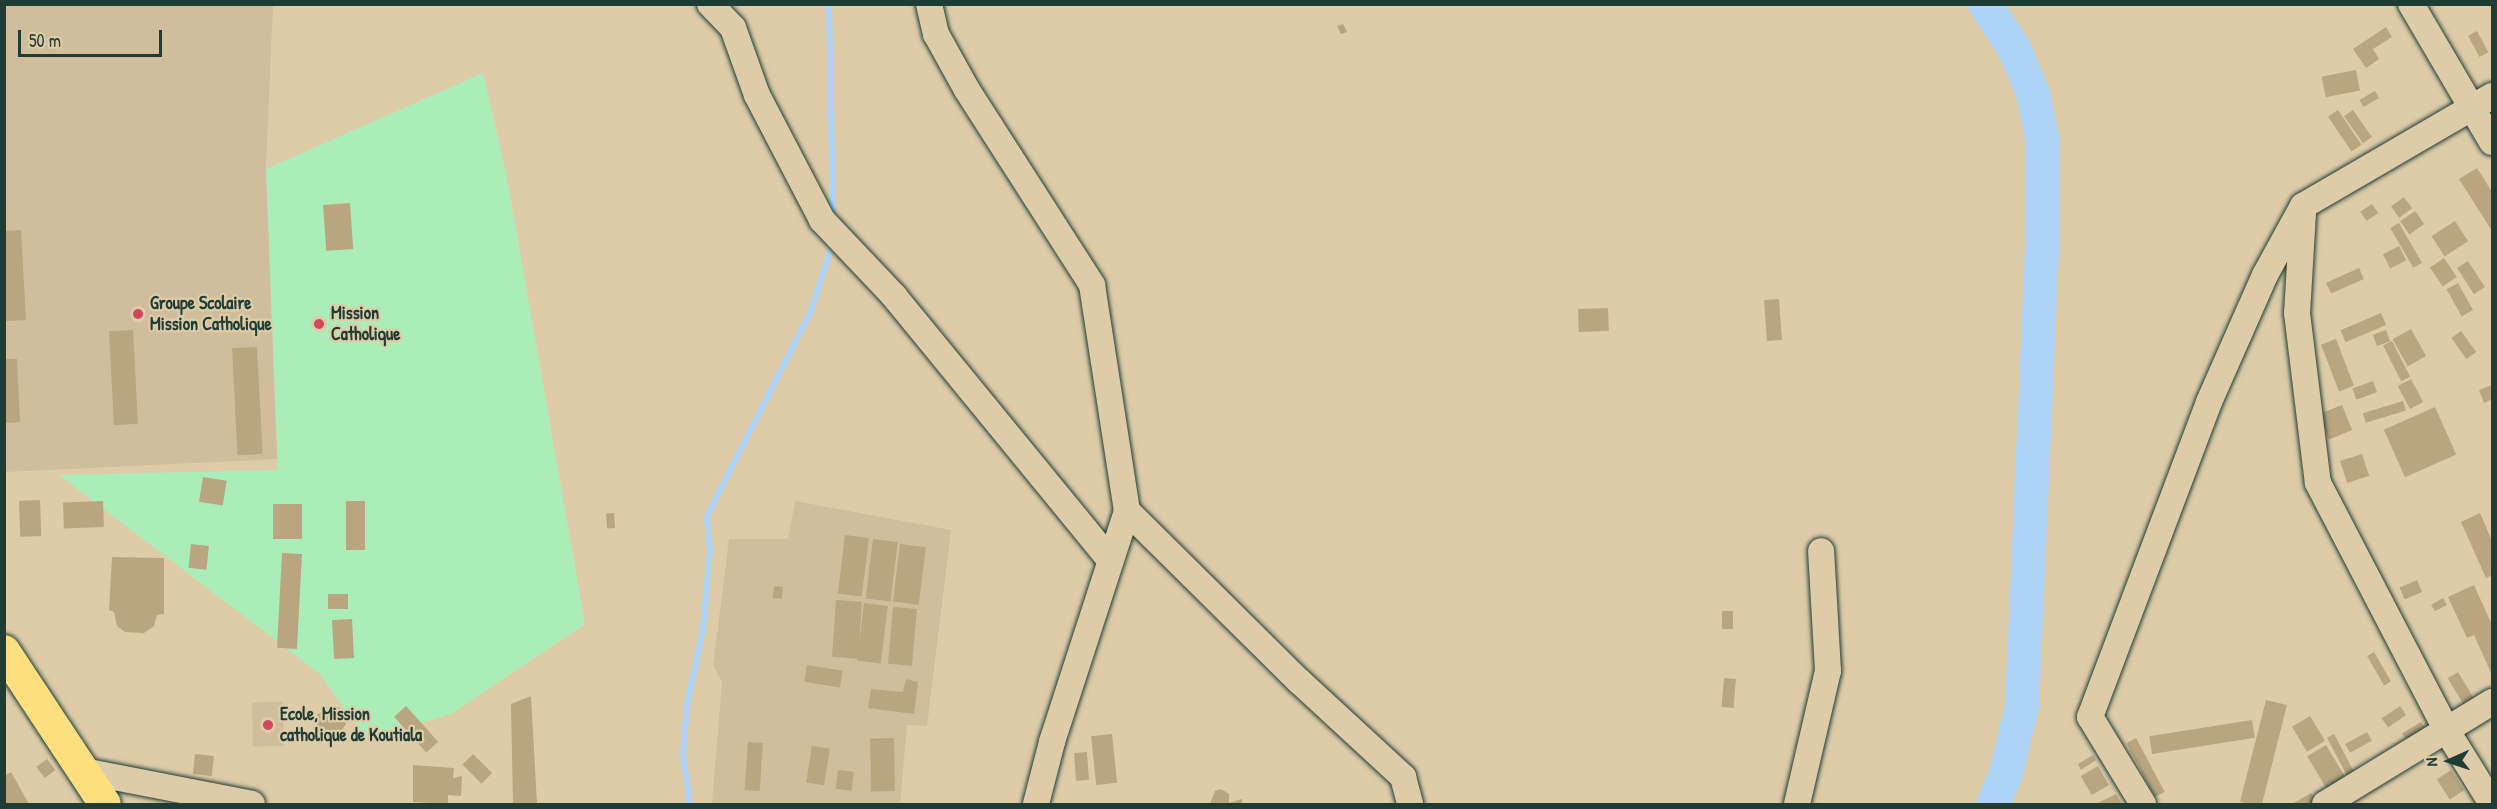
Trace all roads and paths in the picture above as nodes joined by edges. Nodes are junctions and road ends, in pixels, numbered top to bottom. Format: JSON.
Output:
{"nodes":[{"id":1,"x":710,"y":4,"type":"edge"},
{"id":2,"x":929,"y":4,"type":"edge"},
{"id":3,"x":2412,"y":4,"type":"edge"},
{"id":4,"x":2482,"y":101,"type":"edge"},
{"id":5,"x":2493,"y":142,"type":"edge"},
{"id":6,"x":2303,"y":206,"type":"junction"},
{"id":7,"x":1127,"y":511,"type":"junction"},
{"id":8,"x":1821,"y":551,"type":"dead end"},
{"id":9,"x":1110,"y":560,"type":"junction"},
{"id":10,"x":4,"y":651,"type":"edge"},
{"id":11,"x":2493,"y":702,"type":"edge"},
{"id":12,"x":2447,"y":731,"type":"junction"},
{"id":13,"x":83,"y":771,"type":"junction"},
{"id":14,"x":105,"y":804,"type":"edge"},
{"id":15,"x":252,"y":804,"type":"edge"},
{"id":16,"x":1036,"y":804,"type":"edge"},
{"id":17,"x":1410,"y":804,"type":"edge"},
{"id":18,"x":1797,"y":804,"type":"edge"},
{"id":19,"x":2143,"y":804,"type":"edge"},
{"id":20,"x":2325,"y":804,"type":"edge"},
{"id":21,"x":2493,"y":804,"type":"edge"}],
"edges":[{"from":1,"to":9,"type":"street"},
{"from":2,"to":7,"type":"street"},
{"from":3,"to":4,"type":"street"},
{"from":4,"to":5,"type":"street"},
{"from":4,"to":6,"type":"street"},
{"from":6,"to":12,"type":"street"},
{"from":6,"to":19,"type":"street"},
{"from":7,"to":9,"type":"street"},
{"from":7,"to":17,"type":"street"},
{"from":8,"to":18,"type":"street"},
{"from":9,"to":16,"type":"street"},
{"from":10,"to":13,"type":"main road"},
{"from":11,"to":12,"type":"street"},
{"from":12,"to":20,"type":"street"},
{"from":12,"to":21,"type":"street"},
{"from":13,"to":14,"type":"main road"},
{"from":13,"to":15,"type":"street"}]}
